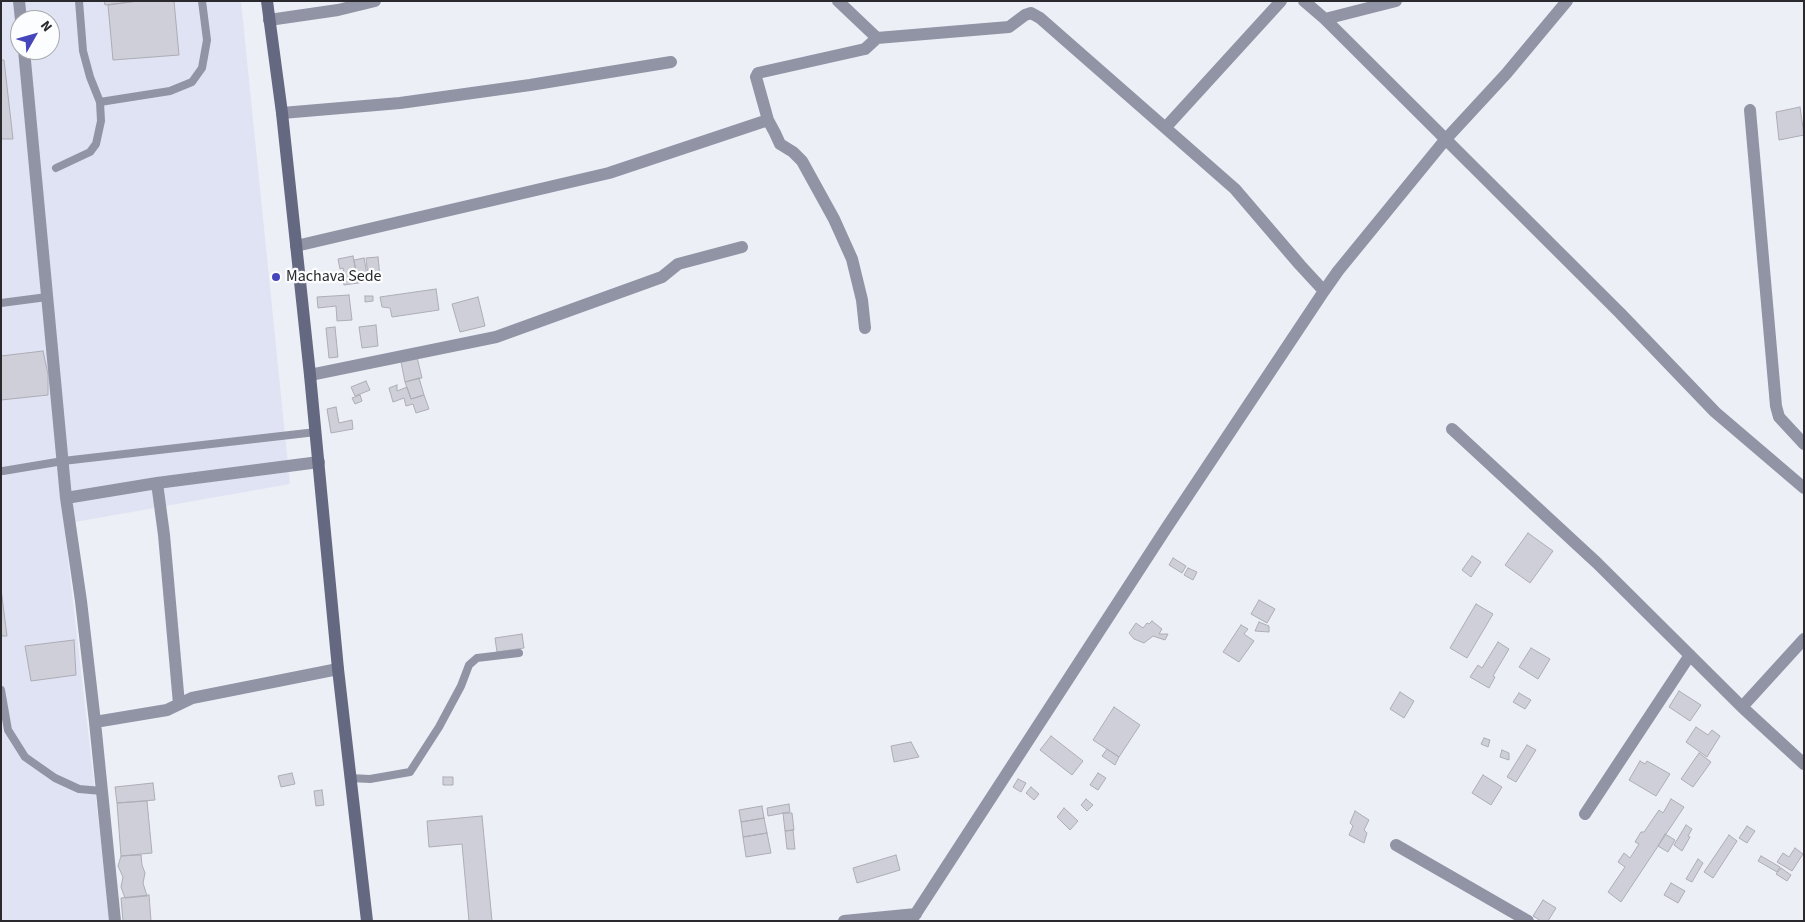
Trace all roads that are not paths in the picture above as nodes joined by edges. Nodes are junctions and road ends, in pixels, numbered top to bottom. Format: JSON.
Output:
{"nodes":[{"id":1,"x":79,"y":1,"type":"edge"},
{"id":2,"x":202,"y":1,"type":"edge"},
{"id":3,"x":267,"y":1,"type":"edge"},
{"id":4,"x":375,"y":1,"type":"edge"},
{"id":5,"x":838,"y":1,"type":"edge"},
{"id":6,"x":1280,"y":1,"type":"edge"},
{"id":7,"x":1304,"y":1,"type":"edge"},
{"id":8,"x":1396,"y":1,"type":"edge"},
{"id":9,"x":1567,"y":1,"type":"edge"},
{"id":10,"x":269,"y":20,"type":"junction"},
{"id":11,"x":1325,"y":20,"type":"junction"},
{"id":12,"x":877,"y":38,"type":"junction"},
{"id":13,"x":25,"y":60,"type":"edge"},
{"id":14,"x":671,"y":62,"type":"dead end"},
{"id":15,"x":100,"y":102,"type":"junction"},
{"id":16,"x":1750,"y":110,"type":"dead end"},
{"id":17,"x":282,"y":113,"type":"junction"},
{"id":18,"x":768,"y":120,"type":"junction"},
{"id":19,"x":1166,"y":127,"type":"junction"},
{"id":20,"x":1445,"y":140,"type":"junction"},
{"id":21,"x":56,"y":168,"type":"dead end"},
{"id":22,"x":296,"y":246,"type":"junction"},
{"id":23,"x":742,"y":247,"type":"dead end"},
{"id":24,"x":1324,"y":290,"type":"junction"},
{"id":25,"x":47,"y":297,"type":"junction"},
{"id":26,"x":1,"y":303,"type":"edge"},
{"id":27,"x":865,"y":328,"type":"dead end"},
{"id":28,"x":310,"y":375,"type":"junction"},
{"id":29,"x":1452,"y":429,"type":"dead end"},
{"id":30,"x":316,"y":432,"type":"junction"},
{"id":31,"x":1804,"y":444,"type":"edge"},
{"id":32,"x":63,"y":461,"type":"junction"},
{"id":33,"x":319,"y":462,"type":"junction"},
{"id":34,"x":2,"y":472,"type":"edge"},
{"id":35,"x":157,"y":483,"type":"junction"},
{"id":36,"x":1804,"y":488,"type":"edge"},
{"id":37,"x":66,"y":498,"type":"junction"},
{"id":38,"x":1804,"y":639,"type":"edge"},
{"id":39,"x":519,"y":653,"type":"dead end"},
{"id":40,"x":1690,"y":655,"type":"junction"},
{"id":41,"x":338,"y":669,"type":"junction"},
{"id":42,"x":1,"y":690,"type":"edge"},
{"id":43,"x":179,"y":704,"type":"junction"},
{"id":44,"x":1742,"y":707,"type":"junction"},
{"id":45,"x":95,"y":722,"type":"junction"},
{"id":46,"x":1804,"y":764,"type":"edge"},
{"id":47,"x":350,"y":778,"type":"junction"},
{"id":48,"x":102,"y":791,"type":"junction"},
{"id":49,"x":1585,"y":814,"type":"dead end"},
{"id":50,"x":1396,"y":845,"type":"dead end"},
{"id":51,"x":914,"y":917,"type":"edge"},
{"id":52,"x":115,"y":921,"type":"edge"},
{"id":53,"x":367,"y":921,"type":"edge"},
{"id":54,"x":844,"y":921,"type":"edge"},
{"id":55,"x":1528,"y":921,"type":"edge"}],
"edges":[{"from":1,"to":15,"type":"lane"},
{"from":2,"to":15,"type":"lane"},
{"from":3,"to":10,"type":"main road"},
{"from":4,"to":10,"type":"street"},
{"from":5,"to":12,"type":"street"},
{"from":6,"to":19,"type":"street"},
{"from":7,"to":11,"type":"street"},
{"from":8,"to":11,"type":"street"},
{"from":9,"to":20,"type":"street"},
{"from":10,"to":17,"type":"main road"},
{"from":11,"to":20,"type":"street"},
{"from":12,"to":18,"type":"street"},
{"from":12,"to":19,"type":"street"},
{"from":13,"to":25,"type":"street"},
{"from":14,"to":17,"type":"street"},
{"from":15,"to":21,"type":"lane"},
{"from":16,"to":31,"type":"street"},
{"from":17,"to":22,"type":"main road"},
{"from":18,"to":22,"type":"street"},
{"from":18,"to":27,"type":"street"},
{"from":19,"to":24,"type":"street"},
{"from":20,"to":24,"type":"street"},
{"from":20,"to":36,"type":"street"},
{"from":22,"to":28,"type":"main road"},
{"from":23,"to":28,"type":"street"},
{"from":24,"to":51,"type":"street"},
{"from":25,"to":26,"type":"lane"},
{"from":25,"to":32,"type":"street"},
{"from":28,"to":30,"type":"main road"},
{"from":29,"to":40,"type":"street"},
{"from":30,"to":32,"type":"lane"},
{"from":30,"to":33,"type":"main road"},
{"from":32,"to":34,"type":"lane"},
{"from":32,"to":37,"type":"street"},
{"from":33,"to":35,"type":"street"},
{"from":33,"to":41,"type":"main road"},
{"from":35,"to":37,"type":"street"},
{"from":35,"to":43,"type":"street"},
{"from":37,"to":45,"type":"street"},
{"from":38,"to":44,"type":"street"},
{"from":39,"to":47,"type":"lane"},
{"from":40,"to":44,"type":"street"},
{"from":40,"to":49,"type":"street"},
{"from":41,"to":43,"type":"street"},
{"from":41,"to":47,"type":"main road"},
{"from":42,"to":48,"type":"lane"},
{"from":43,"to":45,"type":"street"},
{"from":44,"to":46,"type":"street"},
{"from":45,"to":48,"type":"street"},
{"from":47,"to":53,"type":"main road"},
{"from":48,"to":52,"type":"street"},
{"from":50,"to":55,"type":"street"},
{"from":51,"to":54,"type":"street"}]}
